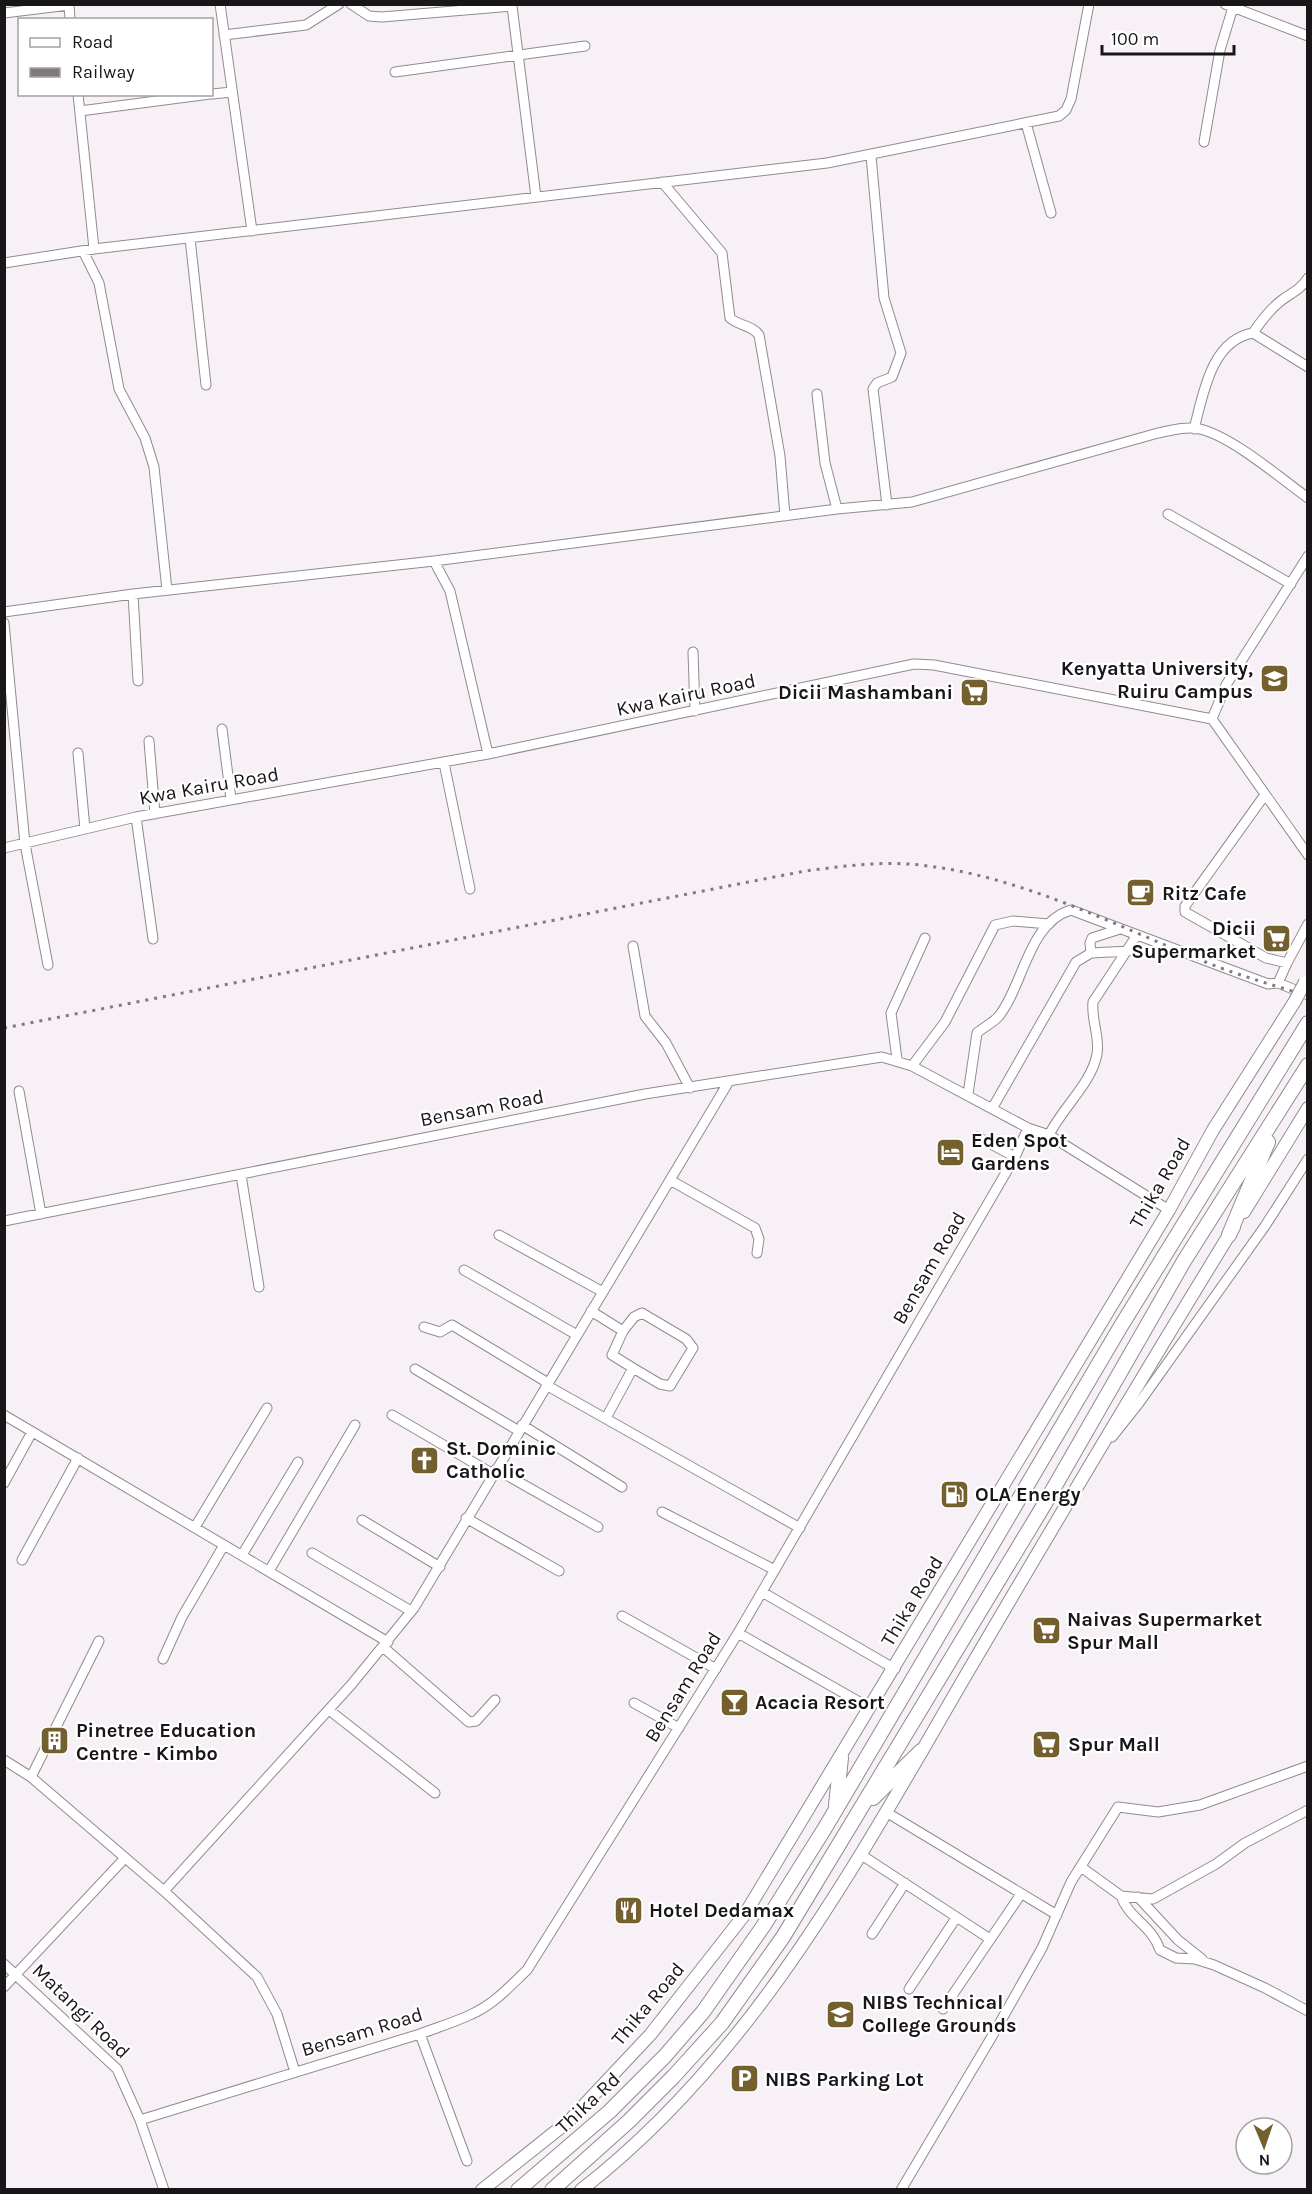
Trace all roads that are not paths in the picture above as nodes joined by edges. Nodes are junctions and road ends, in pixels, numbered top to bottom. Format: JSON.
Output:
{"nodes":[{"id":1,"x":220,"y":4,"type":"edge"},
{"id":2,"x":339,"y":4,"type":"edge"},
{"id":3,"x":351,"y":4,"type":"edge"},
{"id":4,"x":1089,"y":4,"type":"edge"},
{"id":5,"x":69,"y":5,"type":"edge"},
{"id":6,"x":512,"y":5,"type":"edge"},
{"id":7,"x":1229,"y":6,"type":"edge"},
{"id":8,"x":4,"y":13,"type":"edge"},
{"id":9,"x":224,"y":35,"type":"junction"},
{"id":10,"x":1308,"y":36,"type":"edge"},
{"id":11,"x":585,"y":46,"type":"dead end"},
{"id":12,"x":518,"y":54,"type":"junction"},
{"id":13,"x":395,"y":72,"type":"dead end"},
{"id":14,"x":232,"y":92,"type":"junction"},
{"id":15,"x":213,"y":94,"type":"edge"},
{"id":16,"x":78,"y":96,"type":"edge"},
{"id":17,"x":196,"y":96,"type":"edge"},
{"id":18,"x":80,"y":111,"type":"junction"},
{"id":19,"x":1026,"y":123,"type":"junction"},
{"id":20,"x":1203,"y":142,"type":"dead end"},
{"id":21,"x":871,"y":156,"type":"junction"},
{"id":22,"x":662,"y":182,"type":"junction"},
{"id":23,"x":536,"y":197,"type":"junction"},
{"id":24,"x":1051,"y":213,"type":"dead end"},
{"id":25,"x":252,"y":231,"type":"junction"},
{"id":26,"x":190,"y":238,"type":"junction"},
{"id":27,"x":94,"y":249,"type":"junction"},
{"id":28,"x":83,"y":251,"type":"junction"},
{"id":29,"x":4,"y":263,"type":"edge"},
{"id":30,"x":1308,"y":278,"type":"edge"},
{"id":31,"x":1253,"y":333,"type":"junction"},
{"id":32,"x":1308,"y":367,"type":"edge"},
{"id":33,"x":206,"y":385,"type":"dead end"},
{"id":34,"x":817,"y":394,"type":"dead end"},
{"id":35,"x":1194,"y":429,"type":"junction"},
{"id":36,"x":1308,"y":498,"type":"edge"},
{"id":37,"x":887,"y":505,"type":"junction"},
{"id":38,"x":837,"y":509,"type":"junction"},
{"id":39,"x":1168,"y":514,"type":"dead end"},
{"id":40,"x":785,"y":516,"type":"junction"},
{"id":41,"x":1308,"y":556,"type":"edge"},
{"id":42,"x":434,"y":561,"type":"junction"},
{"id":43,"x":1291,"y":584,"type":"junction"},
{"id":44,"x":167,"y":590,"type":"junction"},
{"id":45,"x":133,"y":594,"type":"junction"},
{"id":46,"x":4,"y":612,"type":"edge"},
{"id":47,"x":4,"y":623,"type":"edge"},
{"id":48,"x":693,"y":652,"type":"dead end"},
{"id":49,"x":138,"y":681,"type":"dead end"},
{"id":50,"x":695,"y":711,"type":"junction"},
{"id":51,"x":1212,"y":720,"type":"junction"},
{"id":52,"x":222,"y":729,"type":"dead end"},
{"id":53,"x":149,"y":741,"type":"dead end"},
{"id":54,"x":78,"y":753,"type":"dead end"},
{"id":55,"x":488,"y":754,"type":"junction"},
{"id":56,"x":444,"y":763,"type":"junction"},
{"id":57,"x":1264,"y":796,"type":"junction"},
{"id":58,"x":231,"y":799,"type":"junction"},
{"id":59,"x":155,"y":814,"type":"junction"},
{"id":60,"x":136,"y":817,"type":"junction"},
{"id":61,"x":86,"y":829,"type":"junction"},
{"id":62,"x":25,"y":844,"type":"junction"},
{"id":63,"x":4,"y":848,"type":"edge"},
{"id":64,"x":1308,"y":855,"type":"edge"},
{"id":65,"x":470,"y":889,"type":"dead end"},
{"id":66,"x":1048,"y":924,"type":"junction"},
{"id":67,"x":1308,"y":924,"type":"edge"},
{"id":68,"x":1120,"y":929,"type":"junction"},
{"id":69,"x":1137,"y":935,"type":"junction"},
{"id":70,"x":153,"y":939,"type":"dead end"},
{"id":71,"x":925,"y":939,"type":"dead end"},
{"id":72,"x":633,"y":946,"type":"dead end"},
{"id":73,"x":1129,"y":951,"type":"junction"},
{"id":74,"x":1091,"y":953,"type":"junction"},
{"id":75,"x":1287,"y":963,"type":"junction"},
{"id":76,"x":48,"y":965,"type":"dead end"},
{"id":77,"x":1306,"y":980,"type":"edge"},
{"id":78,"x":1278,"y":983,"type":"junction"},
{"id":79,"x":1308,"y":995,"type":"edge"},
{"id":80,"x":1308,"y":1023,"type":"edge"},
{"id":81,"x":897,"y":1059,"type":"junction"},
{"id":82,"x":1308,"y":1065,"type":"edge"},
{"id":83,"x":912,"y":1066,"type":"junction"},
{"id":84,"x":728,"y":1083,"type":"junction"},
{"id":85,"x":690,"y":1088,"type":"junction"},
{"id":86,"x":19,"y":1091,"type":"dead end"},
{"id":87,"x":968,"y":1094,"type":"junction"},
{"id":88,"x":1286,"y":1102,"type":"junction"},
{"id":89,"x":993,"y":1107,"type":"junction"},
{"id":90,"x":1308,"y":1108,"type":"edge"},
{"id":91,"x":1028,"y":1128,"type":"junction"},
{"id":92,"x":1049,"y":1135,"type":"junction"},
{"id":93,"x":978,"y":1137,"type":"dead end"},
{"id":94,"x":1015,"y":1156,"type":"junction"},
{"id":95,"x":1308,"y":1159,"type":"edge"},
{"id":96,"x":241,"y":1175,"type":"junction"},
{"id":97,"x":670,"y":1180,"type":"junction"},
{"id":98,"x":1169,"y":1210,"type":"junction"},
{"id":99,"x":41,"y":1214,"type":"junction"},
{"id":100,"x":4,"y":1221,"type":"edge"},
{"id":101,"x":499,"y":1234,"type":"dead end"},
{"id":102,"x":1229,"y":1235,"type":"junction"},
{"id":103,"x":758,"y":1253,"type":"dead end"},
{"id":104,"x":464,"y":1270,"type":"dead end"},
{"id":105,"x":259,"y":1287,"type":"dead end"},
{"id":106,"x":603,"y":1292,"type":"junction"},
{"id":107,"x":591,"y":1311,"type":"junction"},
{"id":108,"x":424,"y":1327,"type":"dead end"},
{"id":109,"x":623,"y":1331,"type":"junction"},
{"id":110,"x":577,"y":1335,"type":"junction"},
{"id":111,"x":633,"y":1368,"type":"junction"},
{"id":112,"x":415,"y":1369,"type":"dead end"},
{"id":113,"x":547,"y":1384,"type":"junction"},
{"id":114,"x":267,"y":1408,"type":"dead end"},
{"id":115,"x":4,"y":1415,"type":"edge"},
{"id":116,"x":392,"y":1415,"type":"dead end"},
{"id":117,"x":606,"y":1418,"type":"junction"},
{"id":118,"x":355,"y":1425,"type":"dead end"},
{"id":119,"x":521,"y":1428,"type":"junction"},
{"id":120,"x":32,"y":1432,"type":"junction"},
{"id":121,"x":1102,"y":1444,"type":"junction"},
{"id":122,"x":78,"y":1458,"type":"junction"},
{"id":123,"x":298,"y":1462,"type":"dead end"},
{"id":124,"x":495,"y":1471,"type":"junction"},
{"id":125,"x":4,"y":1483,"type":"edge"},
{"id":126,"x":622,"y":1487,"type":"dead end"},
{"id":127,"x":662,"y":1512,"type":"dead end"},
{"id":128,"x":466,"y":1518,"type":"junction"},
{"id":129,"x":362,"y":1520,"type":"dead end"},
{"id":130,"x":195,"y":1527,"type":"junction"},
{"id":131,"x":598,"y":1527,"type":"dead end"},
{"id":132,"x":800,"y":1528,"type":"junction"},
{"id":133,"x":224,"y":1545,"type":"junction"},
{"id":134,"x":312,"y":1553,"type":"dead end"},
{"id":135,"x":242,"y":1555,"type":"junction"},
{"id":136,"x":22,"y":1560,"type":"dead end"},
{"id":137,"x":440,"y":1567,"type":"junction"},
{"id":138,"x":559,"y":1570,"type":"dead end"},
{"id":139,"x":775,"y":1570,"type":"junction"},
{"id":140,"x":269,"y":1571,"type":"junction"},
{"id":141,"x":762,"y":1592,"type":"junction"},
{"id":142,"x":411,"y":1611,"type":"junction"},
{"id":143,"x":622,"y":1616,"type":"dead end"},
{"id":144,"x":738,"y":1633,"type":"junction"},
{"id":145,"x":99,"y":1641,"type":"dead end"},
{"id":146,"x":385,"y":1644,"type":"junction"},
{"id":147,"x":163,"y":1659,"type":"dead end"},
{"id":148,"x":895,"y":1668,"type":"junction"},
{"id":149,"x":716,"y":1669,"type":"junction"},
{"id":150,"x":495,"y":1700,"type":"dead end"},
{"id":151,"x":634,"y":1702,"type":"dead end"},
{"id":152,"x":870,"y":1708,"type":"junction"},
{"id":153,"x":329,"y":1710,"type":"junction"},
{"id":154,"x":679,"y":1728,"type":"junction"},
{"id":155,"x":921,"y":1751,"type":"junction"},
{"id":156,"x":841,"y":1758,"type":"junction"},
{"id":157,"x":4,"y":1760,"type":"edge"},
{"id":158,"x":1308,"y":1766,"type":"edge"},
{"id":159,"x":31,"y":1777,"type":"junction"},
{"id":160,"x":435,"y":1793,"type":"dead end"},
{"id":161,"x":835,"y":1810,"type":"junction"},
{"id":162,"x":860,"y":1810,"type":"junction"},
{"id":163,"x":1308,"y":1810,"type":"edge"},
{"id":164,"x":886,"y":1812,"type":"junction"},
{"id":165,"x":860,"y":1854,"type":"junction"},
{"id":166,"x":124,"y":1859,"type":"junction"},
{"id":167,"x":1081,"y":1867,"type":"junction"},
{"id":168,"x":904,"y":1883,"type":"junction"},
{"id":169,"x":164,"y":1891,"type":"junction"},
{"id":170,"x":1021,"y":1894,"type":"junction"},
{"id":171,"x":1121,"y":1896,"type":"junction"},
{"id":172,"x":1138,"y":1898,"type":"junction"},
{"id":173,"x":1057,"y":1915,"type":"junction"},
{"id":174,"x":956,"y":1918,"type":"junction"},
{"id":175,"x":873,"y":1934,"type":"dead end"},
{"id":176,"x":990,"y":1939,"type":"junction"},
{"id":177,"x":1207,"y":1963,"type":"junction"},
{"id":178,"x":4,"y":1964,"type":"edge"},
{"id":179,"x":17,"y":1974,"type":"junction"},
{"id":180,"x":4,"y":1987,"type":"edge"},
{"id":181,"x":909,"y":1989,"type":"dead end"},
{"id":182,"x":943,"y":2009,"type":"dead end"},
{"id":183,"x":1308,"y":2011,"type":"edge"},
{"id":184,"x":703,"y":2012,"type":"joint"},
{"id":185,"x":420,"y":2034,"type":"junction"},
{"id":186,"x":295,"y":2072,"type":"junction"},
{"id":187,"x":140,"y":2120,"type":"junction"},
{"id":188,"x":467,"y":2161,"type":"dead end"},
{"id":189,"x":164,"y":2190,"type":"edge"},
{"id":190,"x":482,"y":2190,"type":"edge"},
{"id":191,"x":518,"y":2190,"type":"edge"},
{"id":192,"x":552,"y":2190,"type":"edge"},
{"id":193,"x":581,"y":2190,"type":"edge"},
{"id":194,"x":901,"y":2190,"type":"edge"}],
"edges":[{"from":1,"to":9,"type":"street"},
{"from":2,"to":9,"type":"street"},
{"from":3,"to":6,"type":"street"},
{"from":4,"to":19,"type":"street"},
{"from":5,"to":8,"type":"street"},
{"from":6,"to":12,"type":"street"},
{"from":7,"to":10,"type":"street"},
{"from":7,"to":20,"type":"street"},
{"from":9,"to":14,"type":"street"},
{"from":11,"to":12,"type":"street"},
{"from":12,"to":13,"type":"street"},
{"from":12,"to":23,"type":"street"},
{"from":14,"to":15,"type":"street"},
{"from":14,"to":25,"type":"street"},
{"from":16,"to":18,"type":"street"},
{"from":17,"to":18,"type":"street"},
{"from":18,"to":27,"type":"street"},
{"from":19,"to":21,"type":"street"},
{"from":19,"to":24,"type":"street"},
{"from":21,"to":22,"type":"street"},
{"from":21,"to":37,"type":"street"},
{"from":22,"to":23,"type":"street"},
{"from":22,"to":40,"type":"street"},
{"from":23,"to":25,"type":"street"},
{"from":25,"to":26,"type":"street"},
{"from":26,"to":27,"type":"street"},
{"from":26,"to":33,"type":"street"},
{"from":27,"to":28,"type":"street"},
{"from":28,"to":29,"type":"street"},
{"from":28,"to":44,"type":"street"},
{"from":30,"to":31,"type":"street"},
{"from":31,"to":32,"type":"street"},
{"from":31,"to":35,"type":"street"},
{"from":34,"to":38,"type":"street"},
{"from":35,"to":36,"type":"street"},
{"from":35,"to":37,"type":"street"},
{"from":37,"to":38,"type":"street"},
{"from":38,"to":40,"type":"street"},
{"from":39,"to":43,"type":"street"},
{"from":40,"to":42,"type":"street"},
{"from":41,"to":43,"type":"street"},
{"from":42,"to":44,"type":"street"},
{"from":42,"to":55,"type":"street"},
{"from":43,"to":51,"type":"street"},
{"from":44,"to":45,"type":"street"},
{"from":45,"to":46,"type":"street"},
{"from":45,"to":49,"type":"street"},
{"from":47,"to":62,"type":"street"},
{"from":48,"to":50,"type":"street"},
{"from":50,"to":51,"type":"street","name":"Kwa Kairu Road"},
{"from":50,"to":55,"type":"street","name":"Kwa Kairu Road"},
{"from":51,"to":57,"type":"street"},
{"from":52,"to":58,"type":"street"},
{"from":53,"to":59,"type":"street"},
{"from":54,"to":61,"type":"street"},
{"from":55,"to":56,"type":"street","name":"Kwa Kairu Road"},
{"from":56,"to":58,"type":"street","name":"Kwa Kairu Road"},
{"from":56,"to":65,"type":"street"},
{"from":57,"to":64,"type":"street"},
{"from":57,"to":75,"type":"street"},
{"from":58,"to":59,"type":"street","name":"Kwa Kairu Road"},
{"from":59,"to":60,"type":"street","name":"Kwa Kairu Road"},
{"from":60,"to":61,"type":"street","name":"Kwa Kairu Road"},
{"from":60,"to":70,"type":"street"},
{"from":61,"to":62,"type":"street","name":"Kwa Kairu Road"},
{"from":62,"to":63,"type":"street","name":"Kwa Kairu Road"},
{"from":62,"to":76,"type":"street"},
{"from":66,"to":68,"type":"street"},
{"from":66,"to":83,"type":"street"},
{"from":66,"to":87,"type":"street"},
{"from":67,"to":75,"type":"street"},
{"from":68,"to":69,"type":"street"},
{"from":68,"to":74,"type":"street"},
{"from":69,"to":73,"type":"street"},
{"from":69,"to":78,"type":"street"},
{"from":71,"to":81,"type":"street"},
{"from":72,"to":85,"type":"street"},
{"from":73,"to":74,"type":"street"},
{"from":73,"to":92,"type":"street"},
{"from":74,"to":89,"type":"street"},
{"from":75,"to":78,"type":"street"},
{"from":77,"to":98,"type":"main road","name":"Thika Road","bridge":true},
{"from":78,"to":79,"type":"street"},
{"from":80,"to":161,"type":"highway","name":"Thika Road"},
{"from":81,"to":83,"type":"street","name":"Bensam Road"},
{"from":81,"to":84,"type":"street","name":"Bensam Road"},
{"from":82,"to":88,"type":"highway"},
{"from":83,"to":87,"type":"street","name":"Bensam Road"},
{"from":84,"to":85,"type":"street","name":"Bensam Road"},
{"from":84,"to":97,"type":"street"},
{"from":85,"to":96,"type":"street","name":"Bensam Road"},
{"from":86,"to":99,"type":"street"},
{"from":87,"to":89,"type":"street","name":"Bensam Road"},
{"from":88,"to":102,"type":"highway"},
{"from":88,"to":162,"type":"highway"},
{"from":89,"to":91,"type":"street","name":"Bensam Road"},
{"from":90,"to":102,"type":"main road"},
{"from":91,"to":92,"type":"street"},
{"from":91,"to":94,"type":"street","name":"Bensam Road"},
{"from":92,"to":98,"type":"street"},
{"from":93,"to":94,"type":"street"},
{"from":94,"to":132,"type":"street","name":"Bensam Road"},
{"from":95,"to":121,"type":"street"},
{"from":96,"to":99,"type":"street","name":"Bensam Road"},
{"from":96,"to":105,"type":"street"},
{"from":97,"to":103,"type":"street"},
{"from":97,"to":106,"type":"street"},
{"from":98,"to":148,"type":"main road","name":"Thika Road"},
{"from":99,"to":100,"type":"street","name":"Bensam Road"},
{"from":101,"to":106,"type":"street"},
{"from":102,"to":121,"type":"main road"},
{"from":104,"to":110,"type":"street"},
{"from":106,"to":107,"type":"street"},
{"from":107,"to":109,"type":"street"},
{"from":107,"to":110,"type":"street"},
{"from":108,"to":113,"type":"street"},
{"from":109,"to":111,"type":"street"},
{"from":109,"to":111,"type":"street"},
{"from":110,"to":113,"type":"street"},
{"from":111,"to":117,"type":"street"},
{"from":112,"to":119,"type":"street"},
{"from":113,"to":117,"type":"street"},
{"from":113,"to":119,"type":"street"},
{"from":114,"to":130,"type":"street"},
{"from":115,"to":120,"type":"street"},
{"from":116,"to":124,"type":"street"},
{"from":117,"to":132,"type":"street"},
{"from":118,"to":140,"type":"street"},
{"from":119,"to":124,"type":"street"},
{"from":119,"to":126,"type":"street"},
{"from":120,"to":122,"type":"street"},
{"from":120,"to":125,"type":"street"},
{"from":121,"to":155,"type":"main road"},
{"from":122,"to":130,"type":"street"},
{"from":122,"to":136,"type":"street"},
{"from":123,"to":135,"type":"street"},
{"from":124,"to":128,"type":"street"},
{"from":124,"to":131,"type":"street"},
{"from":127,"to":139,"type":"street"},
{"from":128,"to":137,"type":"street"},
{"from":128,"to":138,"type":"street"},
{"from":129,"to":137,"type":"street"},
{"from":130,"to":133,"type":"street"},
{"from":132,"to":139,"type":"street","name":"Bensam Road"},
{"from":133,"to":135,"type":"street"},
{"from":133,"to":147,"type":"street"},
{"from":134,"to":142,"type":"street"},
{"from":135,"to":140,"type":"street"},
{"from":137,"to":142,"type":"street"},
{"from":139,"to":141,"type":"street","name":"Bensam Road"},
{"from":140,"to":146,"type":"street"},
{"from":141,"to":144,"type":"street","name":"Bensam Road"},
{"from":141,"to":148,"type":"street"},
{"from":142,"to":146,"type":"street"},
{"from":143,"to":149,"type":"street"},
{"from":144,"to":149,"type":"street","name":"Bensam Road"},
{"from":144,"to":152,"type":"street"},
{"from":145,"to":159,"type":"street"},
{"from":146,"to":150,"type":"street"},
{"from":146,"to":153,"type":"street"},
{"from":148,"to":152,"type":"main road","name":"Thika Road"},
{"from":149,"to":154,"type":"street","name":"Bensam Road"},
{"from":151,"to":154,"type":"street"},
{"from":152,"to":156,"type":"main road","name":"Thika Road"},
{"from":153,"to":160,"type":"street"},
{"from":153,"to":169,"type":"street"},
{"from":154,"to":185,"type":"street","name":"Bensam Road"},
{"from":155,"to":162,"type":"highway"},
{"from":155,"to":164,"type":"main road"},
{"from":156,"to":161,"type":"highway"},
{"from":156,"to":190,"type":"main road","name":"Thika Road"},
{"from":157,"to":159,"type":"street"},
{"from":158,"to":167,"type":"street"},
{"from":159,"to":166,"type":"street"},
{"from":161,"to":184,"type":"highway","name":"Thika Road"},
{"from":162,"to":192,"type":"highway"},
{"from":163,"to":172,"type":"street"},
{"from":164,"to":165,"type":"main road"},
{"from":164,"to":170,"type":"street"},
{"from":165,"to":168,"type":"street"},
{"from":165,"to":193,"type":"main road"},
{"from":166,"to":169,"type":"street"},
{"from":166,"to":179,"type":"street"},
{"from":167,"to":171,"type":"street"},
{"from":167,"to":173,"type":"street"},
{"from":168,"to":174,"type":"street"},
{"from":168,"to":175,"type":"street"},
{"from":169,"to":186,"type":"street"},
{"from":170,"to":173,"type":"street"},
{"from":170,"to":176,"type":"street"},
{"from":171,"to":172,"type":"street"},
{"from":171,"to":177,"type":"street"},
{"from":172,"to":177,"type":"street"},
{"from":173,"to":194,"type":"street"},
{"from":174,"to":176,"type":"street"},
{"from":174,"to":181,"type":"street"},
{"from":176,"to":182,"type":"street"},
{"from":177,"to":183,"type":"street"},
{"from":178,"to":179,"type":"street","name":"Matangi Road"},
{"from":179,"to":180,"type":"street"},
{"from":179,"to":187,"type":"street","name":"Matangi Road"},
{"from":184,"to":191,"type":"highway","name":"Thika Rd"},
{"from":185,"to":186,"type":"street","name":"Bensam Road"},
{"from":185,"to":188,"type":"street"},
{"from":186,"to":187,"type":"street","name":"Bensam Road"},
{"from":187,"to":189,"type":"street","name":"Matangi Road"}]}
